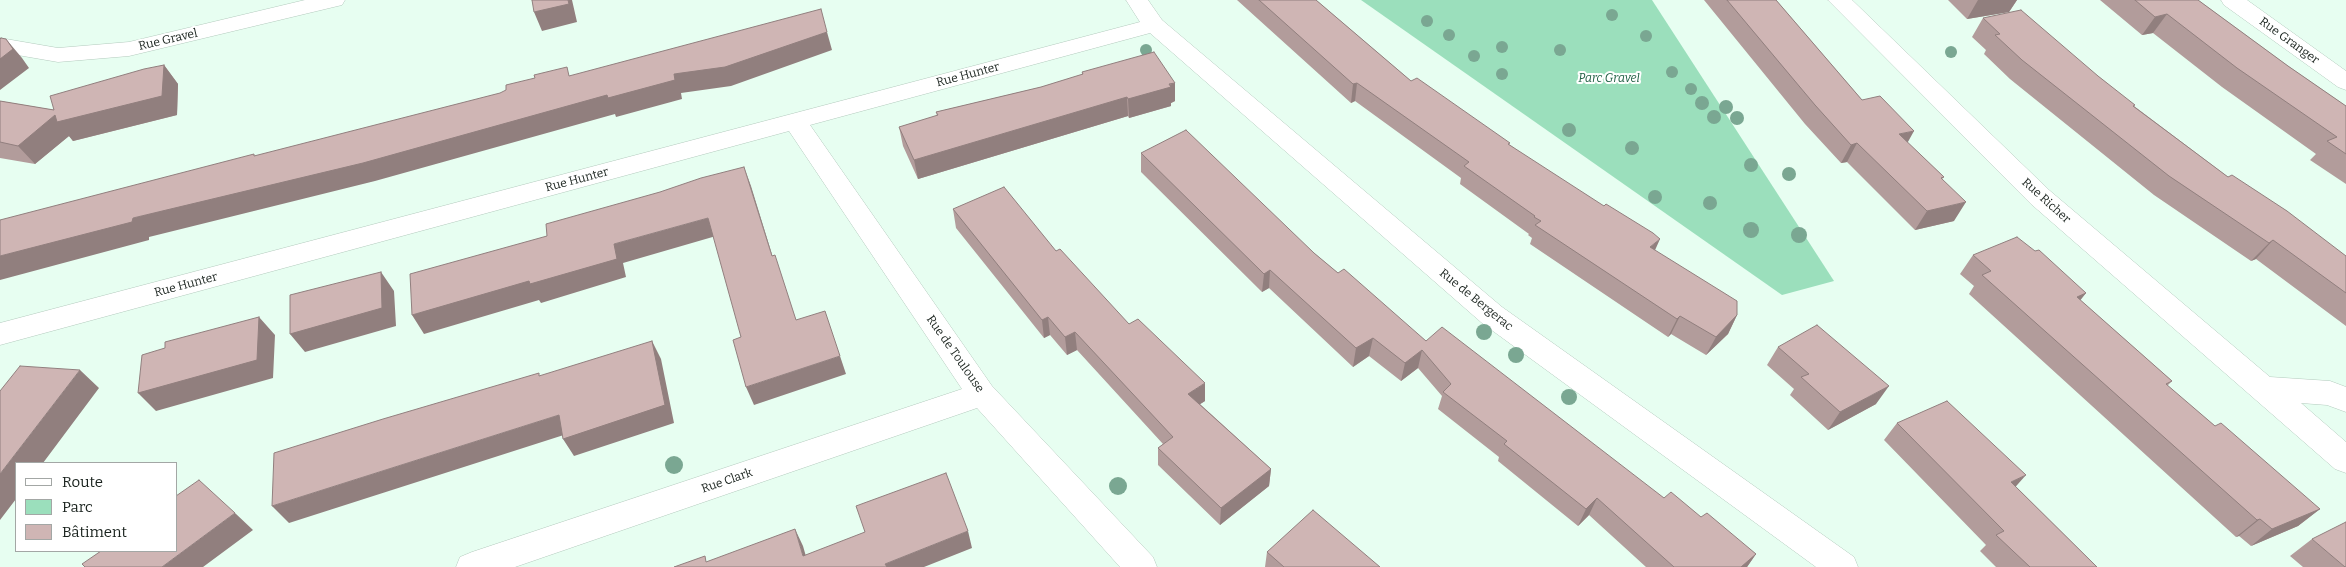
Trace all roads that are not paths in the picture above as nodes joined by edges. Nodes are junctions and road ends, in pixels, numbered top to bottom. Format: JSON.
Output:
{"nodes":[{"id":1,"x":334,"y":0,"type":"edge"},
{"id":2,"x":1137,"y":0,"type":"edge"},
{"id":3,"x":1839,"y":0,"type":"edge"},
{"id":4,"x":2232,"y":0,"type":"edge"},
{"id":5,"x":1154,"y":25,"type":"junction"},
{"id":6,"x":0,"y":45,"type":"edge"},
{"id":7,"x":2346,"y":82,"type":"edge"},
{"id":8,"x":795,"y":122,"type":"junction"},
{"id":9,"x":0,"y":334,"type":"edge"},
{"id":10,"x":2264,"y":389,"type":"junction"},
{"id":11,"x":982,"y":394,"type":"junction"},
{"id":12,"x":2346,"y":400,"type":"edge"},
{"id":13,"x":2346,"y":460,"type":"edge"},
{"id":14,"x":472,"y":567,"type":"edge"},
{"id":15,"x":1141,"y":567,"type":"edge"},
{"id":16,"x":1842,"y":567,"type":"edge"}],
"edges":[{"from":1,"to":6,"type":"street","name":"Rue Gravel"},
{"from":2,"to":5,"type":"street","name":"Rue de Bergerac"},
{"from":3,"to":10,"type":"street","name":"Rue Richer"},
{"from":4,"to":7,"type":"street","name":"Rue Granger"},
{"from":5,"to":8,"type":"street","name":"Rue Hunter"},
{"from":5,"to":16,"type":"street","name":"Rue de Bergerac"},
{"from":8,"to":9,"type":"street","name":"Rue Hunter"},
{"from":8,"to":11,"type":"street","name":"Rue de Toulouse"},
{"from":10,"to":12,"type":"street"},
{"from":10,"to":13,"type":"street","name":"Rue Richer"},
{"from":11,"to":14,"type":"street","name":"Rue Clark"},
{"from":11,"to":15,"type":"street","name":"Rue de Toulouse"}]}
